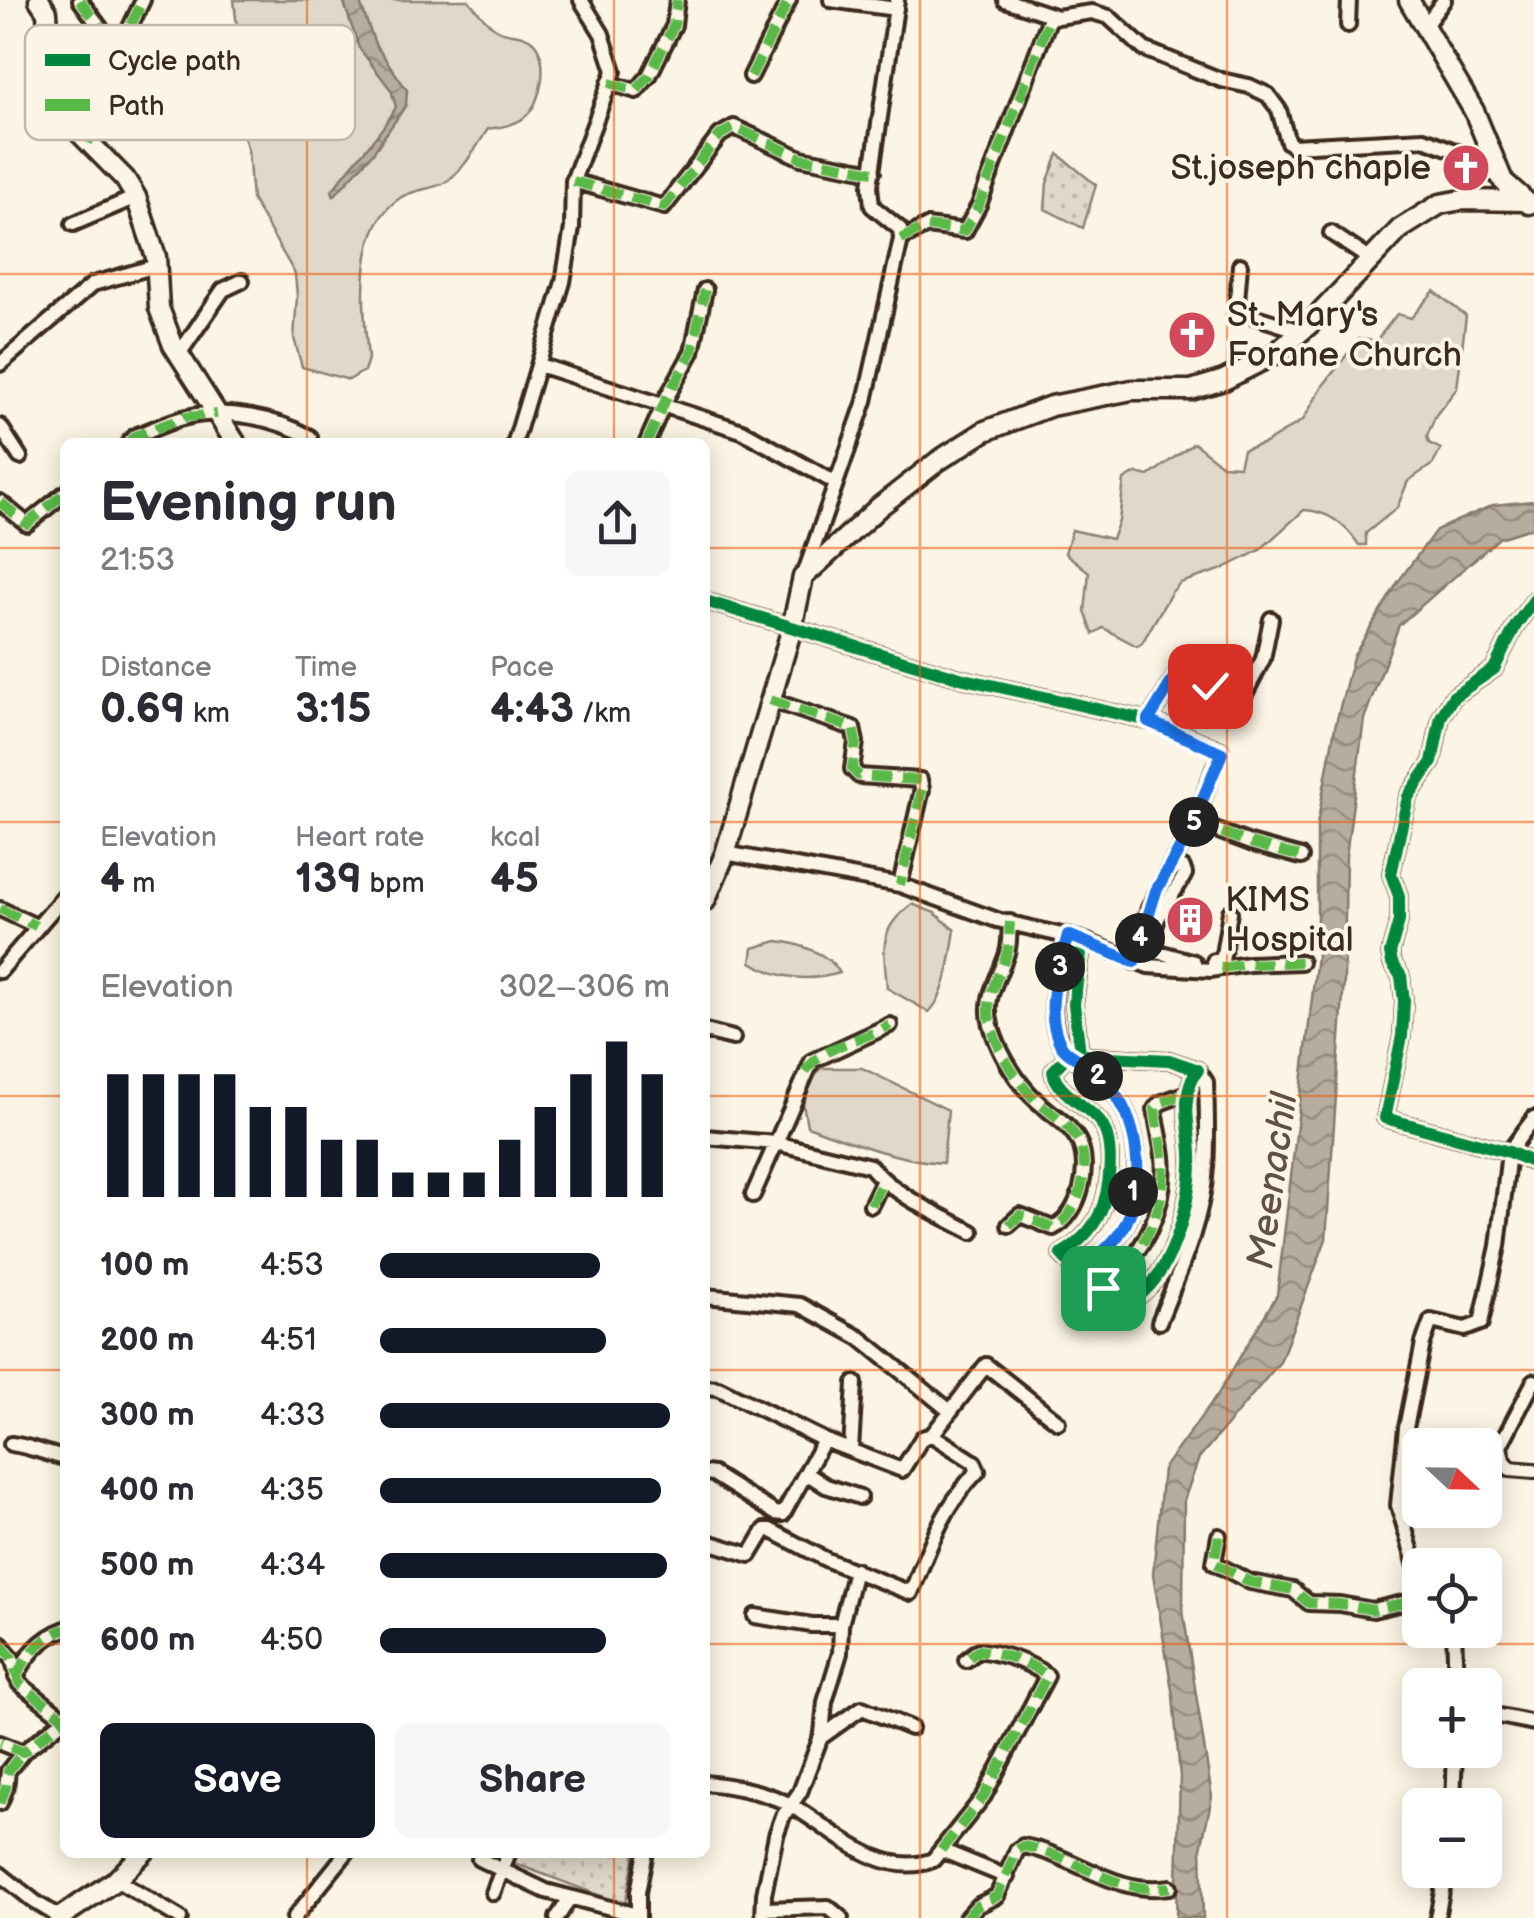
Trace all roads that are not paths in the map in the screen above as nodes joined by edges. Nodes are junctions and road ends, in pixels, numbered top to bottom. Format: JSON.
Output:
{"nodes":[{"id":1,"x":39,"y":0,"type":"edge"},
{"id":2,"x":80,"y":0,"type":"edge"},
{"id":3,"x":144,"y":0,"type":"edge"},
{"id":4,"x":581,"y":0,"type":"edge"},
{"id":5,"x":677,"y":0,"type":"edge"},
{"id":6,"x":789,"y":0,"type":"edge"},
{"id":7,"x":831,"y":0,"type":"edge"},
{"id":8,"x":1005,"y":0,"type":"edge"},
{"id":9,"x":1348,"y":0,"type":"edge"},
{"id":10,"x":1409,"y":0,"type":"edge"},
{"id":11,"x":1444,"y":0,"type":"edge"},
{"id":12,"x":896,"y":5,"type":"edge"},
{"id":13,"x":1051,"y":16,"type":"junction"},
{"id":14,"x":48,"y":25,"type":"edge"},
{"id":15,"x":98,"y":25,"type":"edge"},
{"id":16,"x":132,"y":25,"type":"edge"},
{"id":17,"x":1348,"y":25,"type":"dead end"},
{"id":18,"x":1424,"y":27,"type":"junction"},
{"id":19,"x":751,"y":76,"type":"dead end"},
{"id":20,"x":609,"y":82,"type":"junction"},
{"id":21,"x":85,"y":140,"type":"edge"},
{"id":22,"x":89,"y":140,"type":"edge"},
{"id":23,"x":88,"y":143,"type":"junction"},
{"id":24,"x":873,"y":172,"type":"junction"},
{"id":25,"x":573,"y":181,"type":"junction"},
{"id":26,"x":1503,"y":181,"type":"junction"},
{"id":27,"x":136,"y":197,"type":"junction"},
{"id":28,"x":1529,"y":204,"type":"edge"},
{"id":29,"x":72,"y":224,"type":"dead end"},
{"id":30,"x":1331,"y":233,"type":"dead end"},
{"id":31,"x":901,"y":239,"type":"junction"},
{"id":32,"x":1371,"y":260,"type":"junction"},
{"id":33,"x":1240,"y":265,"type":"dead end"},
{"id":34,"x":156,"y":266,"type":"junction"},
{"id":35,"x":242,"y":281,"type":"dead end"},
{"id":36,"x":706,"y":290,"type":"dead end"},
{"id":37,"x":1301,"y":332,"type":"junction"},
{"id":38,"x":180,"y":354,"type":"junction"},
{"id":39,"x":0,"y":364,"type":"edge"},
{"id":40,"x":539,"y":366,"type":"junction"},
{"id":41,"x":663,"y":406,"type":"junction"},
{"id":42,"x":217,"y":414,"type":"junction"},
{"id":43,"x":0,"y":426,"type":"edge"},
{"id":44,"x":310,"y":437,"type":"dead end"},
{"id":45,"x":133,"y":438,"type":"edge"},
{"id":46,"x":232,"y":438,"type":"edge"},
{"id":47,"x":516,"y":438,"type":"edge"},
{"id":48,"x":650,"y":438,"type":"edge"},
{"id":49,"x":20,"y":458,"type":"dead end"},
{"id":50,"x":834,"y":482,"type":"junction"},
{"id":51,"x":60,"y":497,"type":"edge"},
{"id":52,"x":0,"y":502,"type":"edge"},
{"id":53,"x":803,"y":577,"type":"junction"},
{"id":54,"x":1534,"y":600,"type":"edge"},
{"id":55,"x":710,"y":603,"type":"edge"},
{"id":56,"x":1272,"y":618,"type":"dead end"},
{"id":57,"x":792,"y":628,"type":"junction"},
{"id":58,"x":770,"y":700,"type":"junction"},
{"id":59,"x":1148,"y":721,"type":"junction"},
{"id":60,"x":1194,"y":822,"type":"junction"},
{"id":61,"x":725,"y":852,"type":"junction"},
{"id":62,"x":1301,"y":857,"type":"dead end"},
{"id":63,"x":1170,"y":867,"type":"junction"},
{"id":64,"x":900,"y":885,"type":"junction"},
{"id":65,"x":710,"y":889,"type":"edge"},
{"id":66,"x":60,"y":900,"type":"edge"},
{"id":67,"x":0,"y":909,"type":"edge"},
{"id":68,"x":1230,"y":912,"type":"dead end"},
{"id":69,"x":1010,"y":922,"type":"junction"},
{"id":70,"x":36,"y":926,"type":"junction"},
{"id":71,"x":1068,"y":935,"type":"junction"},
{"id":72,"x":1084,"y":940,"type":"junction"},
{"id":73,"x":1134,"y":962,"type":"junction"},
{"id":74,"x":1301,"y":962,"type":"dead end"},
{"id":75,"x":1221,"y":965,"type":"junction"},
{"id":76,"x":0,"y":971,"type":"edge"},
{"id":77,"x":890,"y":1026,"type":"dead end"},
{"id":78,"x":710,"y":1032,"type":"edge"},
{"id":79,"x":734,"y":1038,"type":"dead end"},
{"id":80,"x":1068,"y":1055,"type":"junction"},
{"id":81,"x":1084,"y":1063,"type":"junction"},
{"id":82,"x":1193,"y":1080,"type":"junction"},
{"id":83,"x":1534,"y":1118,"type":"edge"},
{"id":84,"x":710,"y":1137,"type":"edge"},
{"id":85,"x":776,"y":1143,"type":"junction"},
{"id":86,"x":1509,"y":1152,"type":"junction"},
{"id":87,"x":1534,"y":1163,"type":"edge"},
{"id":88,"x":883,"y":1180,"type":"junction"},
{"id":89,"x":753,"y":1195,"type":"dead end"},
{"id":90,"x":871,"y":1205,"type":"dead end"},
{"id":91,"x":1009,"y":1225,"type":"dead end"},
{"id":92,"x":972,"y":1232,"type":"dead end"},
{"id":93,"x":1079,"y":1272,"type":"junction"},
{"id":94,"x":1103,"y":1288,"type":"junction"},
{"id":95,"x":710,"y":1296,"type":"edge"},
{"id":96,"x":1159,"y":1322,"type":"dead end"},
{"id":97,"x":1534,"y":1381,"type":"edge"},
{"id":98,"x":855,"y":1383,"type":"dead end"},
{"id":99,"x":710,"y":1388,"type":"edge"},
{"id":100,"x":950,"y":1412,"type":"junction"},
{"id":101,"x":1058,"y":1422,"type":"dead end"},
{"id":102,"x":932,"y":1435,"type":"junction"},
{"id":103,"x":824,"y":1440,"type":"junction"},
{"id":104,"x":12,"y":1444,"type":"dead end"},
{"id":105,"x":851,"y":1450,"type":"junction"},
{"id":106,"x":60,"y":1457,"type":"edge"},
{"id":107,"x":1534,"y":1471,"type":"edge"},
{"id":108,"x":710,"y":1474,"type":"edge"},
{"id":109,"x":806,"y":1474,"type":"junction"},
{"id":110,"x":860,"y":1497,"type":"dead end"},
{"id":111,"x":782,"y":1514,"type":"junction"},
{"id":112,"x":770,"y":1530,"type":"junction"},
{"id":113,"x":1220,"y":1536,"type":"dead end"},
{"id":114,"x":710,"y":1542,"type":"edge"},
{"id":115,"x":1411,"y":1548,"type":"edge"},
{"id":116,"x":855,"y":1570,"type":"junction"},
{"id":117,"x":1402,"y":1603,"type":"edge"},
{"id":118,"x":755,"y":1616,"type":"dead end"},
{"id":119,"x":841,"y":1625,"type":"junction"},
{"id":120,"x":60,"y":1631,"type":"edge"},
{"id":121,"x":0,"y":1643,"type":"edge"},
{"id":122,"x":966,"y":1660,"type":"dead end"},
{"id":123,"x":16,"y":1677,"type":"junction"},
{"id":124,"x":60,"y":1715,"type":"edge"},
{"id":125,"x":1502,"y":1716,"type":"edge"},
{"id":126,"x":60,"y":1723,"type":"edge"},
{"id":127,"x":1534,"y":1723,"type":"edge"},
{"id":128,"x":911,"y":1728,"type":"dead end"},
{"id":129,"x":820,"y":1738,"type":"junction"},
{"id":130,"x":0,"y":1743,"type":"edge"},
{"id":131,"x":23,"y":1752,"type":"junction"},
{"id":132,"x":710,"y":1784,"type":"edge"},
{"id":133,"x":0,"y":1804,"type":"edge"},
{"id":134,"x":792,"y":1806,"type":"junction"},
{"id":135,"x":941,"y":1850,"type":"junction"},
{"id":136,"x":138,"y":1858,"type":"edge"},
{"id":137,"x":342,"y":1858,"type":"edge"},
{"id":138,"x":507,"y":1858,"type":"edge"},
{"id":139,"x":645,"y":1858,"type":"edge"},
{"id":140,"x":479,"y":1859,"type":"dead end"},
{"id":141,"x":503,"y":1870,"type":"junction"},
{"id":142,"x":0,"y":1874,"type":"edge"},
{"id":143,"x":1007,"y":1877,"type":"junction"},
{"id":144,"x":116,"y":1880,"type":"junction"},
{"id":145,"x":1170,"y":1887,"type":"dead end"},
{"id":146,"x":1442,"y":1888,"type":"edge"},
{"id":147,"x":493,"y":1894,"type":"dead end"},
{"id":148,"x":570,"y":1898,"type":"junction"},
{"id":149,"x":763,"y":1913,"type":"edge"},
{"id":150,"x":638,"y":1916,"type":"edge"},
{"id":151,"x":60,"y":1918,"type":"edge"},
{"id":152,"x":180,"y":1918,"type":"edge"},
{"id":153,"x":294,"y":1918,"type":"edge"},
{"id":154,"x":557,"y":1918,"type":"edge"},
{"id":155,"x":841,"y":1918,"type":"edge"},
{"id":156,"x":966,"y":1918,"type":"edge"},
{"id":157,"x":1436,"y":1918,"type":"edge"}],
"edges":[{"from":1,"to":14,"type":"main road"},
{"from":2,"to":15,"type":"street"},
{"from":3,"to":16,"type":"street"},
{"from":4,"to":20,"type":"street"},
{"from":5,"to":20,"type":"street"},
{"from":6,"to":19,"type":"street"},
{"from":7,"to":12,"type":"street"},
{"from":8,"to":13,"type":"street"},
{"from":9,"to":17,"type":"street"},
{"from":10,"to":18,"type":"main road"},
{"from":11,"to":18,"type":"street"},
{"from":12,"to":24,"type":"street"},
{"from":13,"to":26,"type":"street"},
{"from":13,"to":31,"type":"street"},
{"from":18,"to":26,"type":"main road"},
{"from":20,"to":25,"type":"street"},
{"from":21,"to":23,"type":"main road"},
{"from":22,"to":23,"type":"street"},
{"from":23,"to":27,"type":"main road"},
{"from":24,"to":25,"type":"street"},
{"from":24,"to":31,"type":"street"},
{"from":25,"to":40,"type":"street"},
{"from":26,"to":28,"type":"main road"},
{"from":27,"to":29,"type":"street"},
{"from":27,"to":34,"type":"main road"},
{"from":28,"to":32,"type":"main road"},
{"from":30,"to":32,"type":"street"},
{"from":31,"to":50,"type":"street"},
{"from":32,"to":37,"type":"main road"},
{"from":33,"to":37,"type":"street"},
{"from":34,"to":38,"type":"main road"},
{"from":34,"to":39,"type":"street"},
{"from":35,"to":38,"type":"street"},
{"from":36,"to":41,"type":"street"},
{"from":37,"to":53,"type":"main road"},
{"from":38,"to":42,"type":"main road"},
{"from":40,"to":41,"type":"street"},
{"from":40,"to":47,"type":"street"},
{"from":41,"to":48,"type":"street"},
{"from":41,"to":50,"type":"street"},
{"from":42,"to":44,"type":"street"},
{"from":42,"to":45,"type":"street"},
{"from":42,"to":46,"type":"main road"},
{"from":43,"to":49,"type":"street"},
{"from":50,"to":53,"type":"street"},
{"from":51,"to":52,"type":"street"},
{"from":53,"to":57,"type":"main road"},
{"from":54,"to":86,"type":"street"},
{"from":55,"to":57,"type":"street"},
{"from":56,"to":59,"type":"street"},
{"from":57,"to":58,"type":"main road"},
{"from":57,"to":59,"type":"street"},
{"from":58,"to":61,"type":"main road"},
{"from":58,"to":64,"type":"street"},
{"from":59,"to":60,"type":"street"},
{"from":60,"to":62,"type":"street"},
{"from":60,"to":63,"type":"street"},
{"from":61,"to":64,"type":"street"},
{"from":61,"to":65,"type":"main road"},
{"from":63,"to":73,"type":"street"},
{"from":63,"to":75,"type":"street"},
{"from":64,"to":69,"type":"street"},
{"from":66,"to":70,"type":"street"},
{"from":67,"to":70,"type":"street"},
{"from":68,"to":75,"type":"street"},
{"from":69,"to":71,"type":"street"},
{"from":69,"to":91,"type":"street"},
{"from":70,"to":76,"type":"street"},
{"from":71,"to":72,"type":"street"},
{"from":71,"to":80,"type":"street"},
{"from":72,"to":73,"type":"street"},
{"from":72,"to":82,"type":"street"},
{"from":73,"to":75,"type":"street"},
{"from":74,"to":75,"type":"street"},
{"from":77,"to":85,"type":"street"},
{"from":78,"to":79,"type":"street"},
{"from":80,"to":81,"type":"street"},
{"from":80,"to":93,"type":"street"},
{"from":81,"to":82,"type":"street"},
{"from":81,"to":93,"type":"street"},
{"from":82,"to":94,"type":"street"},
{"from":82,"to":94,"type":"street"},
{"from":82,"to":96,"type":"street"},
{"from":83,"to":86,"type":"street"},
{"from":84,"to":85,"type":"street"},
{"from":85,"to":88,"type":"street"},
{"from":85,"to":89,"type":"street"},
{"from":86,"to":87,"type":"street"},
{"from":86,"to":115,"type":"street"},
{"from":88,"to":90,"type":"street"},
{"from":88,"to":92,"type":"street"},
{"from":93,"to":94,"type":"street"},
{"from":95,"to":100,"type":"street"},
{"from":97,"to":107,"type":"street"},
{"from":98,"to":105,"type":"street"},
{"from":99,"to":103,"type":"street"},
{"from":100,"to":101,"type":"street"},
{"from":100,"to":102,"type":"street"},
{"from":102,"to":105,"type":"street"},
{"from":102,"to":116,"type":"street"},
{"from":103,"to":105,"type":"street"},
{"from":103,"to":109,"type":"street"},
{"from":104,"to":106,"type":"street"},
{"from":108,"to":111,"type":"street"},
{"from":109,"to":110,"type":"street"},
{"from":109,"to":111,"type":"street"},
{"from":111,"to":112,"type":"street"},
{"from":112,"to":114,"type":"street"},
{"from":112,"to":116,"type":"street"},
{"from":113,"to":117,"type":"street"},
{"from":116,"to":119,"type":"street"},
{"from":118,"to":119,"type":"street"},
{"from":119,"to":129,"type":"street"},
{"from":120,"to":123,"type":"street"},
{"from":121,"to":123,"type":"street"},
{"from":122,"to":135,"type":"street"},
{"from":123,"to":124,"type":"street"},
{"from":125,"to":127,"type":"street"},
{"from":126,"to":131,"type":"street"},
{"from":128,"to":129,"type":"street"},
{"from":129,"to":134,"type":"street"},
{"from":130,"to":131,"type":"street"},
{"from":131,"to":133,"type":"street"},
{"from":132,"to":134,"type":"street"},
{"from":134,"to":135,"type":"street"},
{"from":134,"to":149,"type":"street"},
{"from":135,"to":143,"type":"street"},
{"from":136,"to":144,"type":"main road"},
{"from":137,"to":153,"type":"street"},
{"from":138,"to":141,"type":"street"},
{"from":139,"to":150,"type":"street"},
{"from":140,"to":141,"type":"street"},
{"from":141,"to":147,"type":"street"},
{"from":141,"to":148,"type":"street"},
{"from":142,"to":151,"type":"street"},
{"from":143,"to":145,"type":"street"},
{"from":143,"to":156,"type":"street"},
{"from":144,"to":151,"type":"main road"},
{"from":144,"to":152,"type":"street"},
{"from":146,"to":157,"type":"street"},
{"from":148,"to":150,"type":"street"},
{"from":148,"to":154,"type":"street"},
{"from":149,"to":155,"type":"street"}]}
